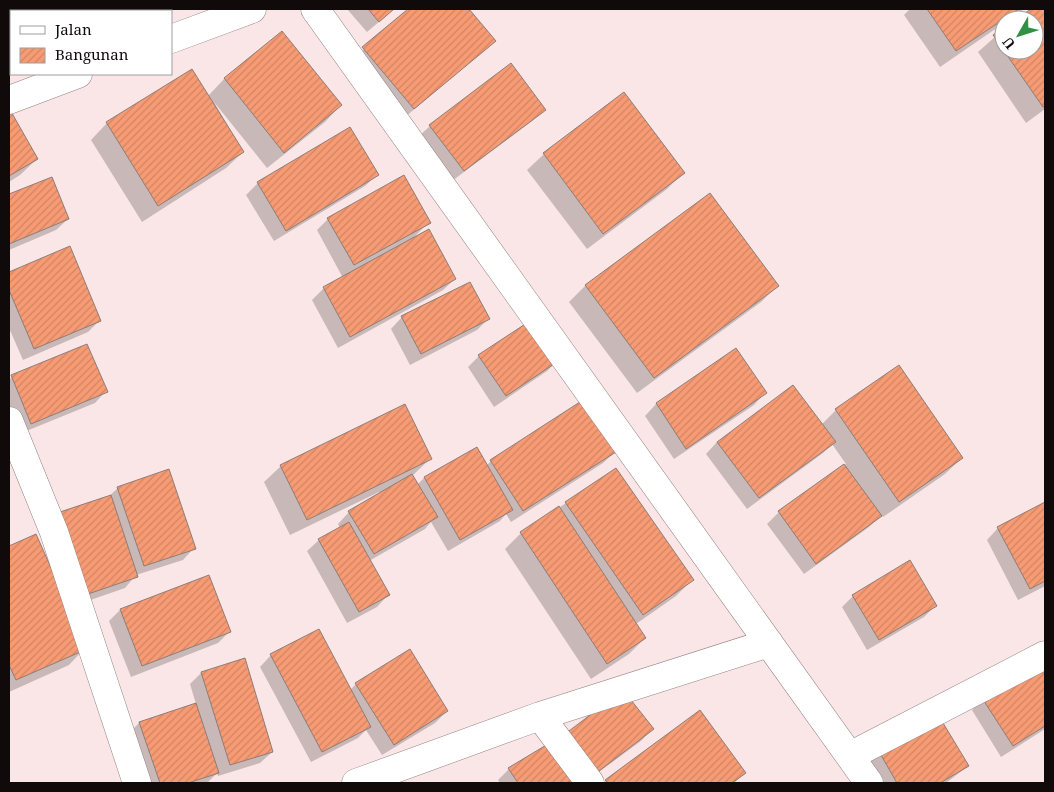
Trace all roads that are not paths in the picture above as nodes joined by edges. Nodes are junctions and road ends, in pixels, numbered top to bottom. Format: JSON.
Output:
{"nodes":[{"id":1,"x":252,"y":9,"type":"edge"},
{"id":2,"x":315,"y":9,"type":"edge"},
{"id":3,"x":172,"y":39,"type":"edge"},
{"id":4,"x":75,"y":75,"type":"edge"},
{"id":5,"x":9,"y":100,"type":"edge"},
{"id":6,"x":9,"y":421,"type":"edge"},
{"id":7,"x":769,"y":643,"type":"junction"},
{"id":8,"x":1045,"y":655,"type":"edge"},
{"id":9,"x":540,"y":716,"type":"junction"},
{"id":10,"x":850,"y":756,"type":"junction"},
{"id":11,"x":137,"y":783,"type":"edge"},
{"id":12,"x":356,"y":783,"type":"edge"},
{"id":13,"x":590,"y":783,"type":"edge"},
{"id":14,"x":868,"y":783,"type":"edge"}],
"edges":[{"from":1,"to":3,"type":"street"},
{"from":2,"to":7,"type":"street"},
{"from":4,"to":5,"type":"street"},
{"from":6,"to":11,"type":"street"},
{"from":7,"to":9,"type":"street"},
{"from":7,"to":10,"type":"street"},
{"from":8,"to":10,"type":"street"},
{"from":9,"to":12,"type":"street"},
{"from":9,"to":13,"type":"street"},
{"from":10,"to":14,"type":"street"}]}
